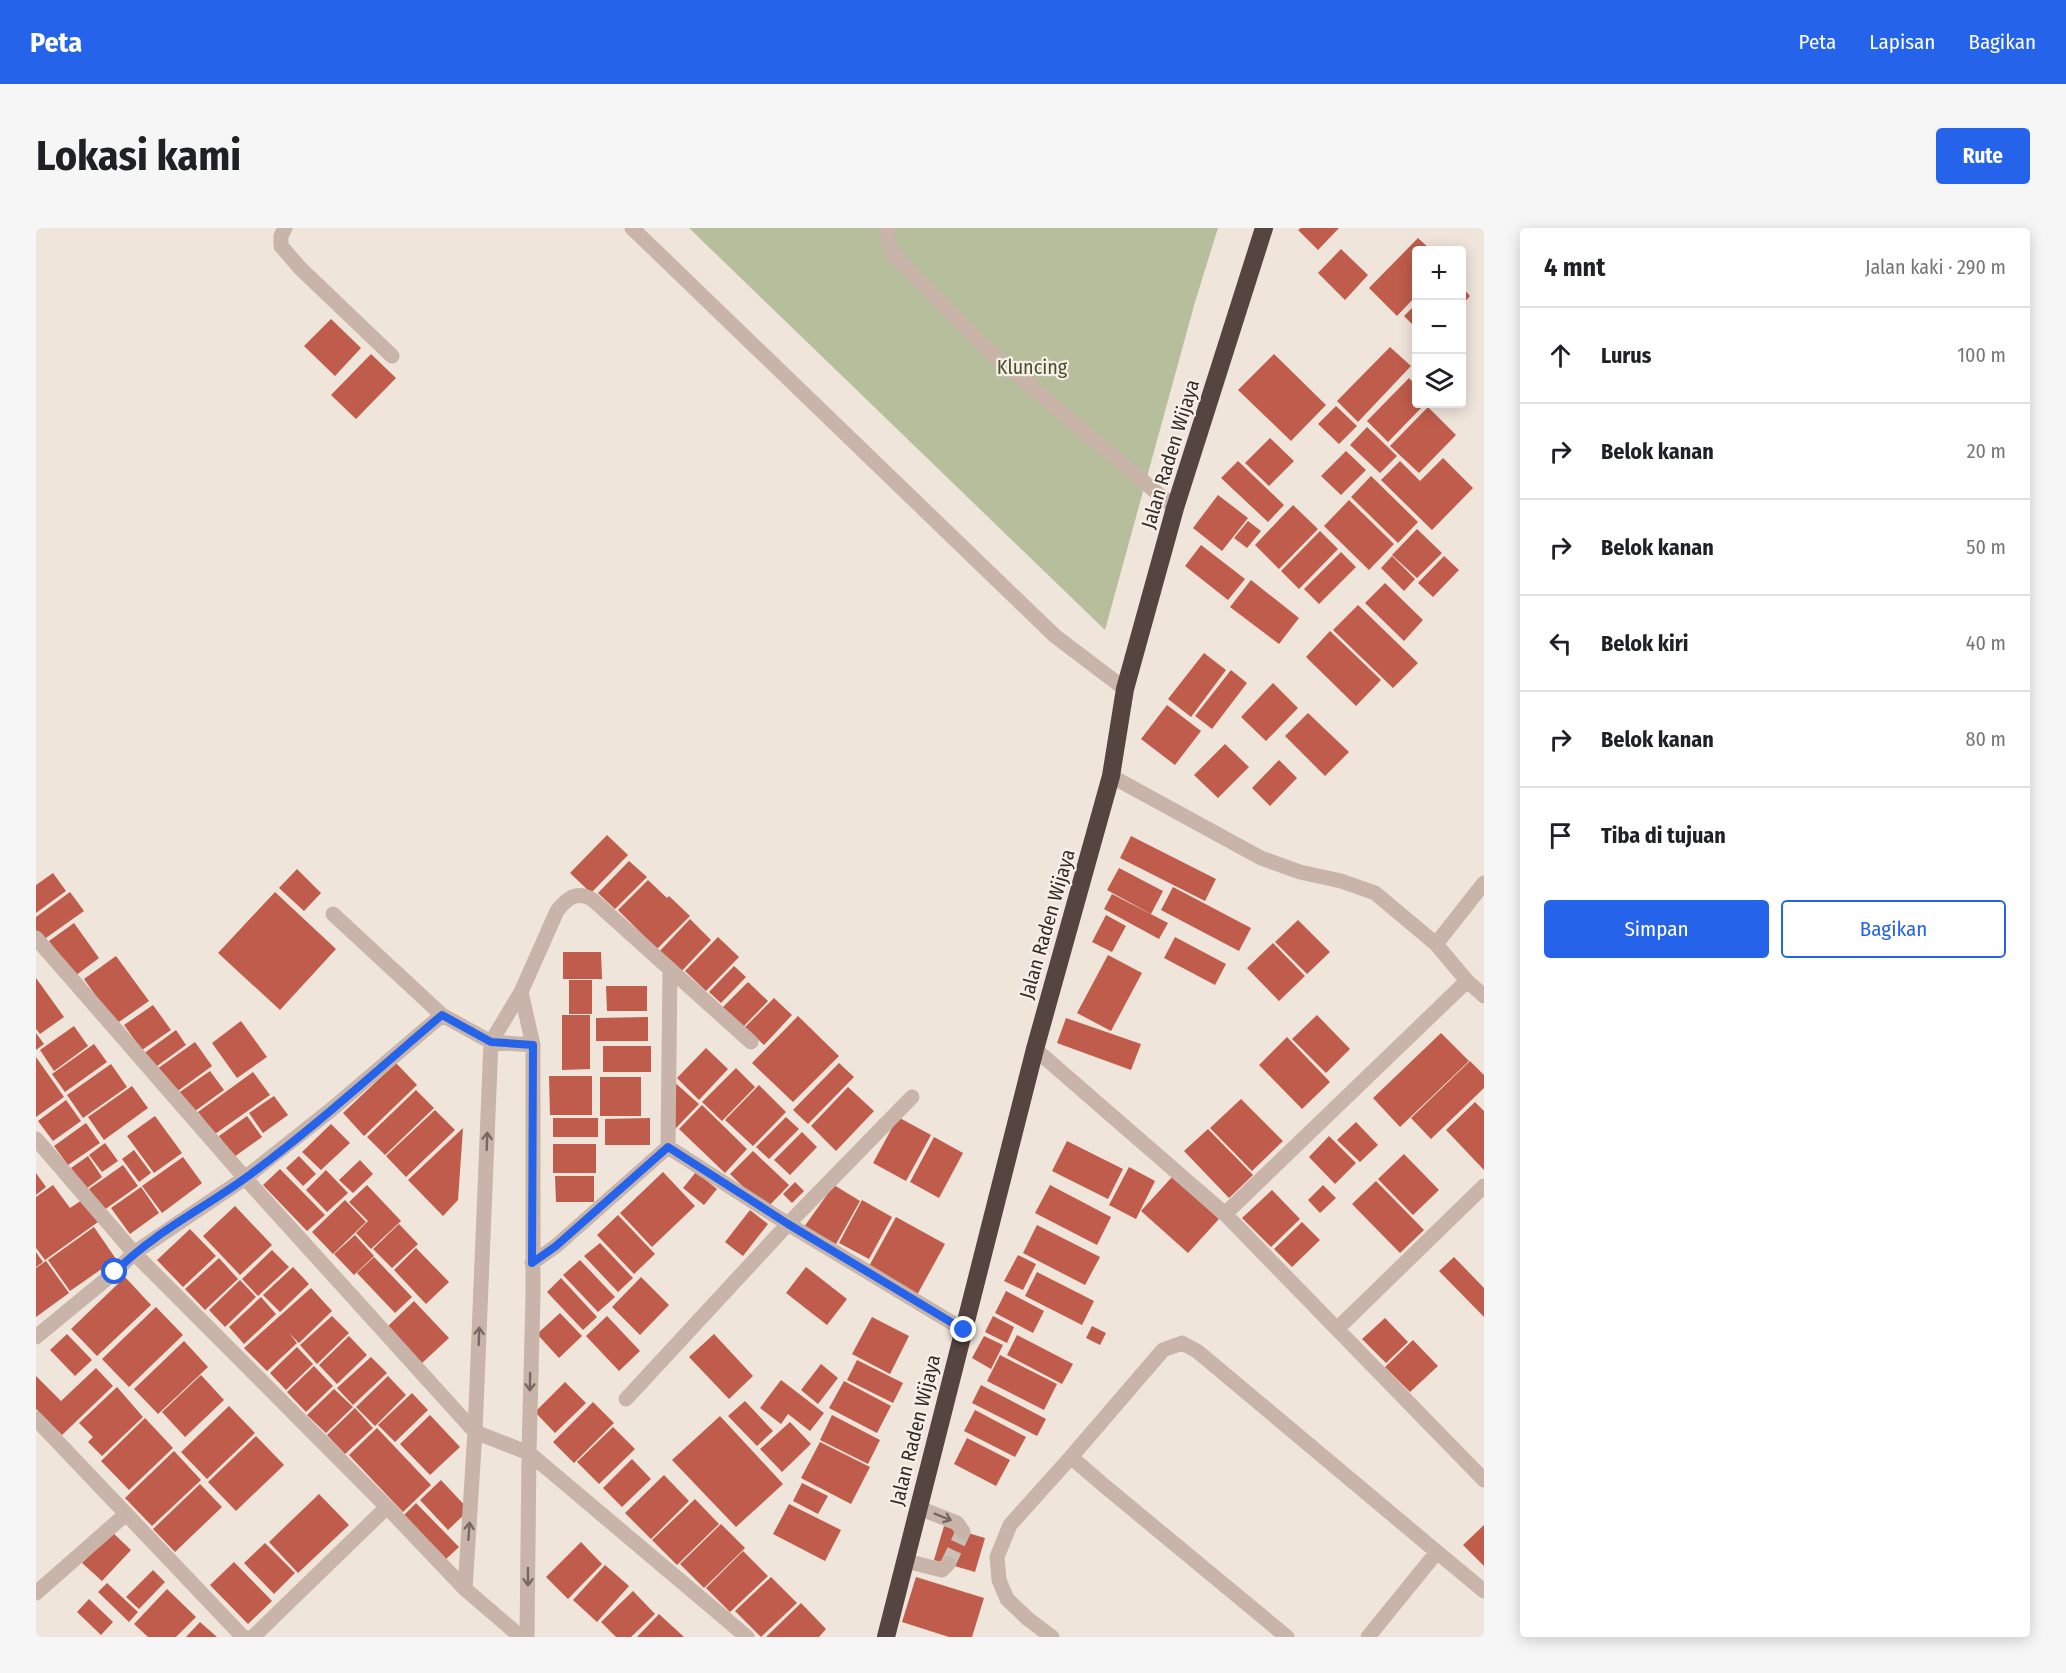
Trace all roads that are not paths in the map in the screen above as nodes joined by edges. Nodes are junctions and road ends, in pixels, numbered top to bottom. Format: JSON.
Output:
{"nodes":[{"id":1,"x":285,"y":228,"type":"edge"},
{"id":2,"x":632,"y":228,"type":"edge"},
{"id":3,"x":888,"y":228,"type":"edge"},
{"id":4,"x":1264,"y":228,"type":"edge"},
{"id":5,"x":392,"y":356,"type":"dead end"},
{"id":6,"x":1175,"y":508,"type":"junction"},
{"id":7,"x":1125,"y":689,"type":"junction"},
{"id":8,"x":1111,"y":776,"type":"junction"},
{"id":9,"x":1484,"y":883,"type":"edge"},
{"id":10,"x":333,"y":914,"type":"dead end"},
{"id":11,"x":36,"y":938,"type":"edge"},
{"id":12,"x":1437,"y":944,"type":"junction"},
{"id":13,"x":670,"y":969,"type":"junction"},
{"id":14,"x":1467,"y":981,"type":"junction"},
{"id":15,"x":521,"y":992,"type":"junction"},
{"id":16,"x":1484,"y":996,"type":"edge"},
{"id":17,"x":442,"y":1015,"type":"junction"},
{"id":18,"x":491,"y":1042,"type":"junction"},
{"id":19,"x":751,"y":1042,"type":"dead end"},
{"id":20,"x":533,"y":1045,"type":"junction"},
{"id":21,"x":1035,"y":1049,"type":"junction"},
{"id":22,"x":912,"y":1097,"type":"dead end"},
{"id":23,"x":36,"y":1139,"type":"edge"},
{"id":24,"x":668,"y":1147,"type":"junction"},
{"id":25,"x":245,"y":1178,"type":"junction"},
{"id":26,"x":1484,"y":1186,"type":"edge"},
{"id":27,"x":1225,"y":1214,"type":"junction"},
{"id":28,"x":788,"y":1224,"type":"junction"},
{"id":29,"x":134,"y":1253,"type":"junction"},
{"id":30,"x":532,"y":1263,"type":"junction"},
{"id":31,"x":1337,"y":1329,"type":"junction"},
{"id":32,"x":964,"y":1330,"type":"junction"},
{"id":33,"x":38,"y":1331,"type":"edge"},
{"id":34,"x":626,"y":1399,"type":"dead end"},
{"id":35,"x":36,"y":1419,"type":"edge"},
{"id":36,"x":475,"y":1432,"type":"junction"},
{"id":37,"x":528,"y":1453,"type":"junction"},
{"id":38,"x":1071,"y":1457,"type":"junction"},
{"id":39,"x":1484,"y":1480,"type":"edge"},
{"id":40,"x":387,"y":1507,"type":"junction"},
{"id":41,"x":919,"y":1508,"type":"junction"},
{"id":42,"x":126,"y":1514,"type":"junction"},
{"id":43,"x":963,"y":1532,"type":"dead end"},
{"id":44,"x":1437,"y":1552,"type":"junction"},
{"id":45,"x":906,"y":1561,"type":"junction"},
{"id":46,"x":948,"y":1564,"type":"dead end"},
{"id":47,"x":465,"y":1589,"type":"junction"},
{"id":48,"x":1484,"y":1591,"type":"edge"},
{"id":49,"x":36,"y":1593,"type":"edge"},
{"id":50,"x":243,"y":1637,"type":"edge"},
{"id":51,"x":253,"y":1637,"type":"edge"},
{"id":52,"x":521,"y":1637,"type":"edge"},
{"id":53,"x":527,"y":1637,"type":"edge"},
{"id":54,"x":747,"y":1637,"type":"edge"},
{"id":55,"x":886,"y":1637,"type":"edge"},
{"id":56,"x":1052,"y":1637,"type":"edge"},
{"id":57,"x":1287,"y":1637,"type":"edge"},
{"id":58,"x":1368,"y":1637,"type":"edge"}],
"edges":[{"from":1,"to":5,"type":"street"},
{"from":2,"to":7,"type":"street"},
{"from":3,"to":6,"type":"street"},
{"from":4,"to":6,"type":"highway","name":"Jalan Raden Wijaya"},
{"from":6,"to":7,"type":"highway","name":"Jalan Raden Wijaya"},
{"from":7,"to":8,"type":"highway","name":"Jalan Raden Wijaya"},
{"from":8,"to":12,"type":"street"},
{"from":8,"to":21,"type":"highway","name":"Jalan Raden Wijaya"},
{"from":9,"to":12,"type":"street"},
{"from":10,"to":17,"type":"street"},
{"from":11,"to":25,"type":"street"},
{"from":12,"to":14,"type":"street"},
{"from":13,"to":15,"type":"street"},
{"from":13,"to":19,"type":"street"},
{"from":13,"to":24,"type":"street"},
{"from":14,"to":16,"type":"street"},
{"from":14,"to":27,"type":"street"},
{"from":15,"to":18,"type":"street"},
{"from":15,"to":20,"type":"street"},
{"from":17,"to":18,"type":"street"},
{"from":17,"to":25,"type":"street"},
{"from":18,"to":20,"type":"street"},
{"from":36,"to":18,"type":"street","one_way":true},
{"from":20,"to":30,"type":"street"},
{"from":21,"to":27,"type":"street"},
{"from":21,"to":32,"type":"highway","name":"Jalan Raden Wijaya"},
{"from":22,"to":28,"type":"street"},
{"from":23,"to":29,"type":"street"},
{"from":24,"to":28,"type":"street"},
{"from":24,"to":30,"type":"street"},
{"from":25,"to":29,"type":"street"},
{"from":25,"to":36,"type":"street"},
{"from":26,"to":31,"type":"street"},
{"from":27,"to":31,"type":"street"},
{"from":28,"to":32,"type":"street"},
{"from":28,"to":34,"type":"street"},
{"from":29,"to":33,"type":"street"},
{"from":29,"to":40,"type":"street"},
{"from":30,"to":37,"type":"street","one_way":true},
{"from":31,"to":39,"type":"street"},
{"from":32,"to":41,"type":"highway","name":"Jalan Raden Wijaya"},
{"from":35,"to":42,"type":"street"},
{"from":36,"to":37,"type":"street"},
{"from":47,"to":36,"type":"street","one_way":true},
{"from":37,"to":53,"type":"street","one_way":true},
{"from":37,"to":54,"type":"street"},
{"from":38,"to":44,"type":"street"},
{"from":38,"to":56,"type":"street"},
{"from":38,"to":57,"type":"street"},
{"from":40,"to":47,"type":"street"},
{"from":40,"to":51,"type":"street"},
{"from":41,"to":43,"type":"street","one_way":true},
{"from":41,"to":45,"type":"highway","name":"Jalan Raden Wijaya"},
{"from":42,"to":49,"type":"street"},
{"from":42,"to":50,"type":"street"},
{"from":44,"to":48,"type":"street"},
{"from":44,"to":58,"type":"street"},
{"from":45,"to":46,"type":"street"},
{"from":45,"to":55,"type":"highway","name":"Jalan Raden Wijaya"},
{"from":47,"to":52,"type":"street"}]}
